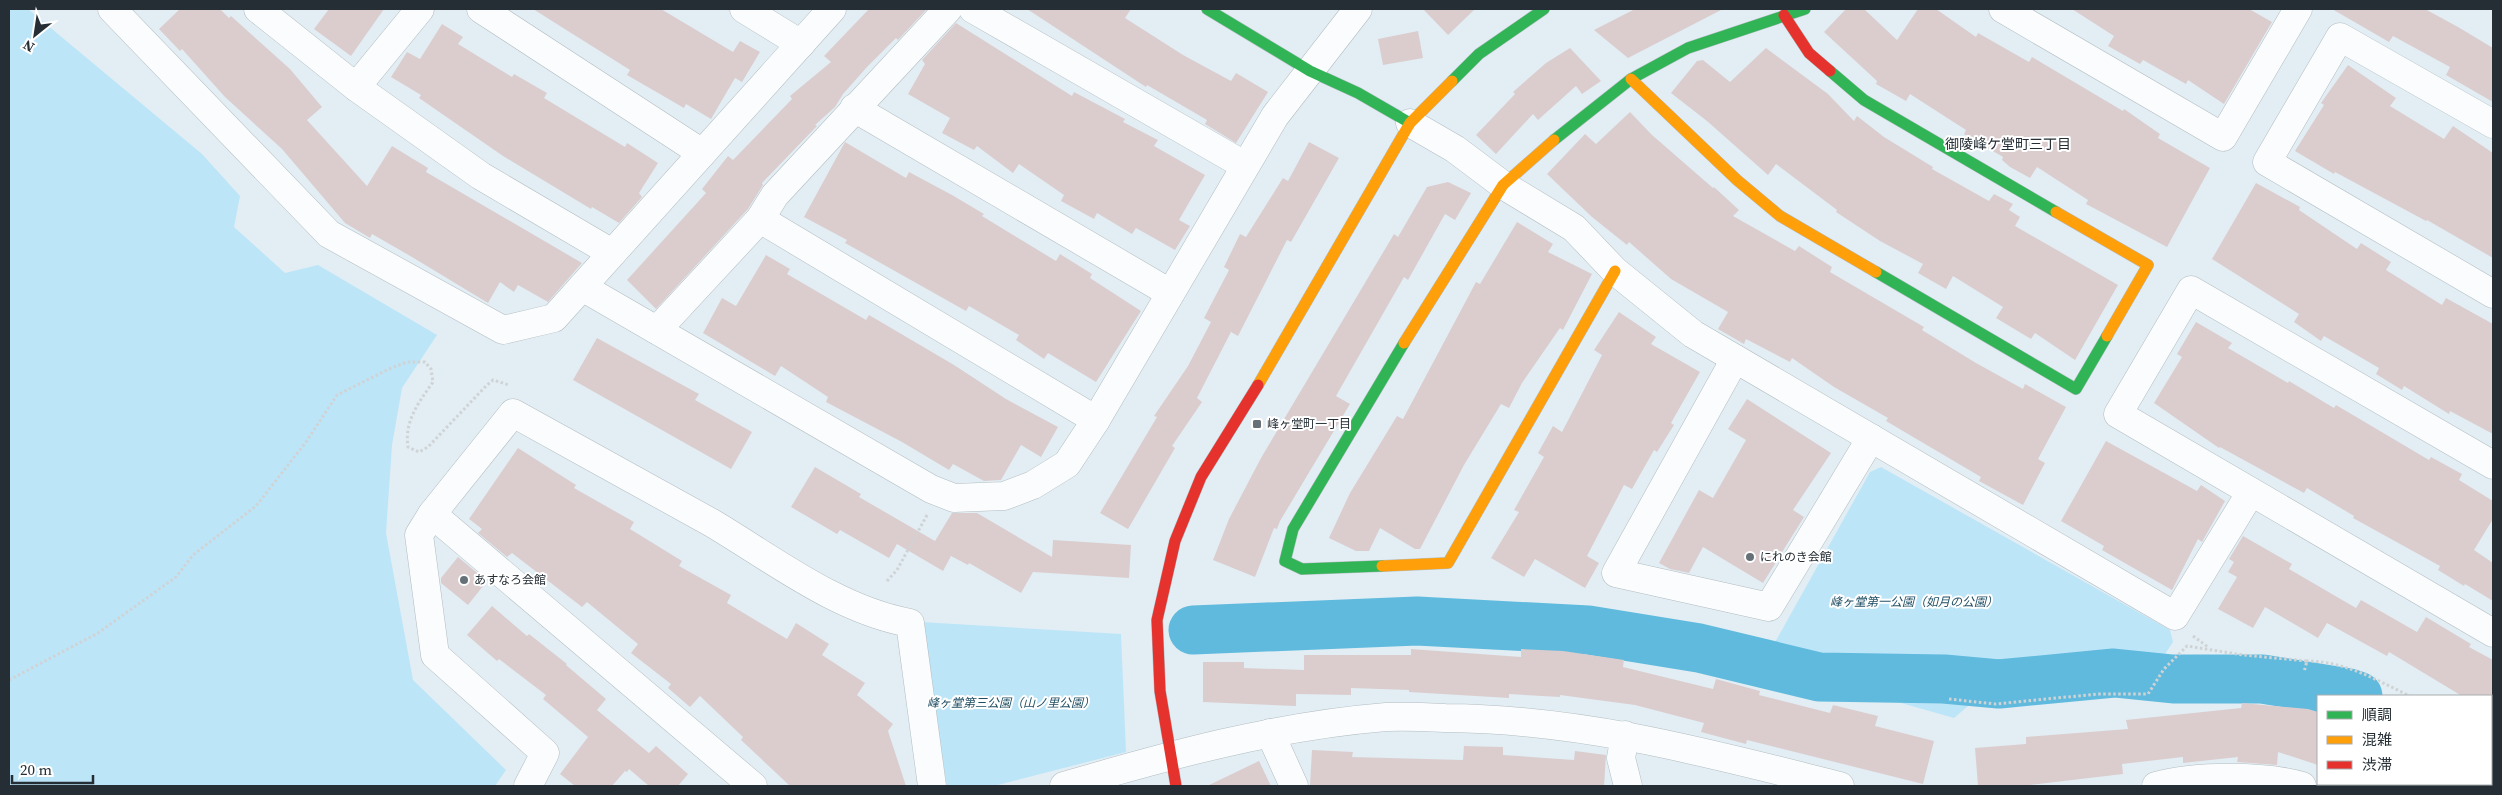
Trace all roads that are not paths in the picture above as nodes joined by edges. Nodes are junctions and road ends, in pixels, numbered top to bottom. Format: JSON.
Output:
{"nodes":[{"id":1,"x":112,"y":9,"type":"edge"},
{"id":2,"x":258,"y":9,"type":"edge"},
{"id":3,"x":420,"y":9,"type":"edge"},
{"id":4,"x":481,"y":9,"type":"edge"},
{"id":5,"x":744,"y":9,"type":"edge"},
{"id":6,"x":832,"y":9,"type":"edge"},
{"id":7,"x":948,"y":9,"type":"edge"},
{"id":8,"x":974,"y":9,"type":"edge"},
{"id":9,"x":1207,"y":9,"type":"edge"},
{"id":10,"x":1358,"y":9,"type":"edge"},
{"id":11,"x":1544,"y":9,"type":"edge"},
{"id":12,"x":1805,"y":9,"type":"edge"},
{"id":13,"x":2003,"y":9,"type":"edge"},
{"id":14,"x":2298,"y":9,"type":"edge"},
{"id":15,"x":1784,"y":15,"type":"junction"},
{"id":16,"x":801,"y":44,"type":"junction"},
{"id":17,"x":1310,"y":71,"type":"junction"},
{"id":18,"x":1631,"y":79,"type":"junction"},
{"id":19,"x":356,"y":87,"type":"junction"},
{"id":20,"x":854,"y":108,"type":"junction"},
{"id":21,"x":1410,"y":123,"type":"junction"},
{"id":22,"x":2493,"y":124,"type":"edge"},
{"id":23,"x":702,"y":153,"type":"junction"},
{"id":24,"x":1244,"y":165,"type":"junction"},
{"id":25,"x":1503,"y":185,"type":"junction"},
{"id":26,"x":760,"y":219,"type":"junction"},
{"id":27,"x":612,"y":253,"type":"junction"},
{"id":28,"x":1615,"y":271,"type":"junction"},
{"id":29,"x":582,"y":287,"type":"junction"},
{"id":30,"x":1170,"y":293,"type":"junction"},
{"id":31,"x":2493,"y":294,"type":"edge"},
{"id":32,"x":657,"y":330,"type":"junction"},
{"id":33,"x":1735,"y":359,"type":"junction"},
{"id":34,"x":1096,"y":420,"type":"junction"},
{"id":35,"x":1871,"y":438,"type":"junction"},
{"id":36,"x":2493,"y":465,"type":"edge"},
{"id":37,"x":2251,"y":492,"type":"junction"},
{"id":38,"x":432,"y":514,"type":"junction"},
{"id":39,"x":2493,"y":633,"type":"edge"},
{"id":40,"x":1270,"y":733,"type":"junction"},
{"id":41,"x":1625,"y":735,"type":"junction"},
{"id":42,"x":1172,"y":754,"type":"junction"},
{"id":43,"x":2289,"y":784,"type":"edge"},
{"id":44,"x":529,"y":786,"type":"edge"},
{"id":45,"x":753,"y":786,"type":"edge"},
{"id":46,"x":932,"y":786,"type":"edge"},
{"id":47,"x":1064,"y":786,"type":"edge"},
{"id":48,"x":1176,"y":786,"type":"edge"},
{"id":49,"x":1294,"y":786,"type":"edge"},
{"id":50,"x":1628,"y":786,"type":"edge"},
{"id":51,"x":1840,"y":786,"type":"edge"},
{"id":52,"x":2156,"y":786,"type":"edge"}],
"edges":[{"from":1,"to":29,"type":"street"},
{"from":2,"to":19,"type":"street"},
{"from":3,"to":19,"type":"street"},
{"from":4,"to":23,"type":"street"},
{"from":5,"to":16,"type":"street"},
{"from":6,"to":16,"type":"street"},
{"from":7,"to":20,"type":"street"},
{"from":8,"to":24,"type":"street"},
{"from":9,"to":17,"type":"street"},
{"from":10,"to":17,"type":"street"},
{"from":11,"to":21,"type":"street"},
{"from":12,"to":15,"type":"street"},
{"from":13,"to":14,"type":"street"},
{"from":15,"to":18,"type":"street"},
{"from":15,"to":18,"type":"street"},
{"from":16,"to":23,"type":"street"},
{"from":17,"to":21,"type":"street"},
{"from":17,"to":24,"type":"street"},
{"from":18,"to":25,"type":"street"},
{"from":19,"to":27,"type":"street"},
{"from":20,"to":26,"type":"street"},
{"from":20,"to":30,"type":"street"},
{"from":21,"to":25,"type":"street"},
{"from":21,"to":42,"type":"street"},
{"from":22,"to":31,"type":"street"},
{"from":23,"to":27,"type":"street"},
{"from":24,"to":30,"type":"street"},
{"from":25,"to":28,"type":"street"},
{"from":25,"to":28,"type":"street"},
{"from":26,"to":32,"type":"street"},
{"from":26,"to":34,"type":"street"},
{"from":27,"to":29,"type":"street"},
{"from":28,"to":33,"type":"street"},
{"from":29,"to":32,"type":"street"},
{"from":30,"to":34,"type":"street"},
{"from":32,"to":34,"type":"street"},
{"from":33,"to":35,"type":"street"},
{"from":33,"to":35,"type":"street"},
{"from":35,"to":37,"type":"street"},
{"from":36,"to":37,"type":"street"},
{"from":37,"to":39,"type":"street"},
{"from":38,"to":44,"type":"street"},
{"from":38,"to":45,"type":"street"},
{"from":38,"to":46,"type":"street"},
{"from":40,"to":41,"type":"street"},
{"from":40,"to":42,"type":"street"},
{"from":40,"to":49,"type":"street"},
{"from":41,"to":50,"type":"street"},
{"from":41,"to":51,"type":"street"},
{"from":42,"to":47,"type":"street"},
{"from":42,"to":48,"type":"street"},
{"from":43,"to":52,"type":"street"}]}
